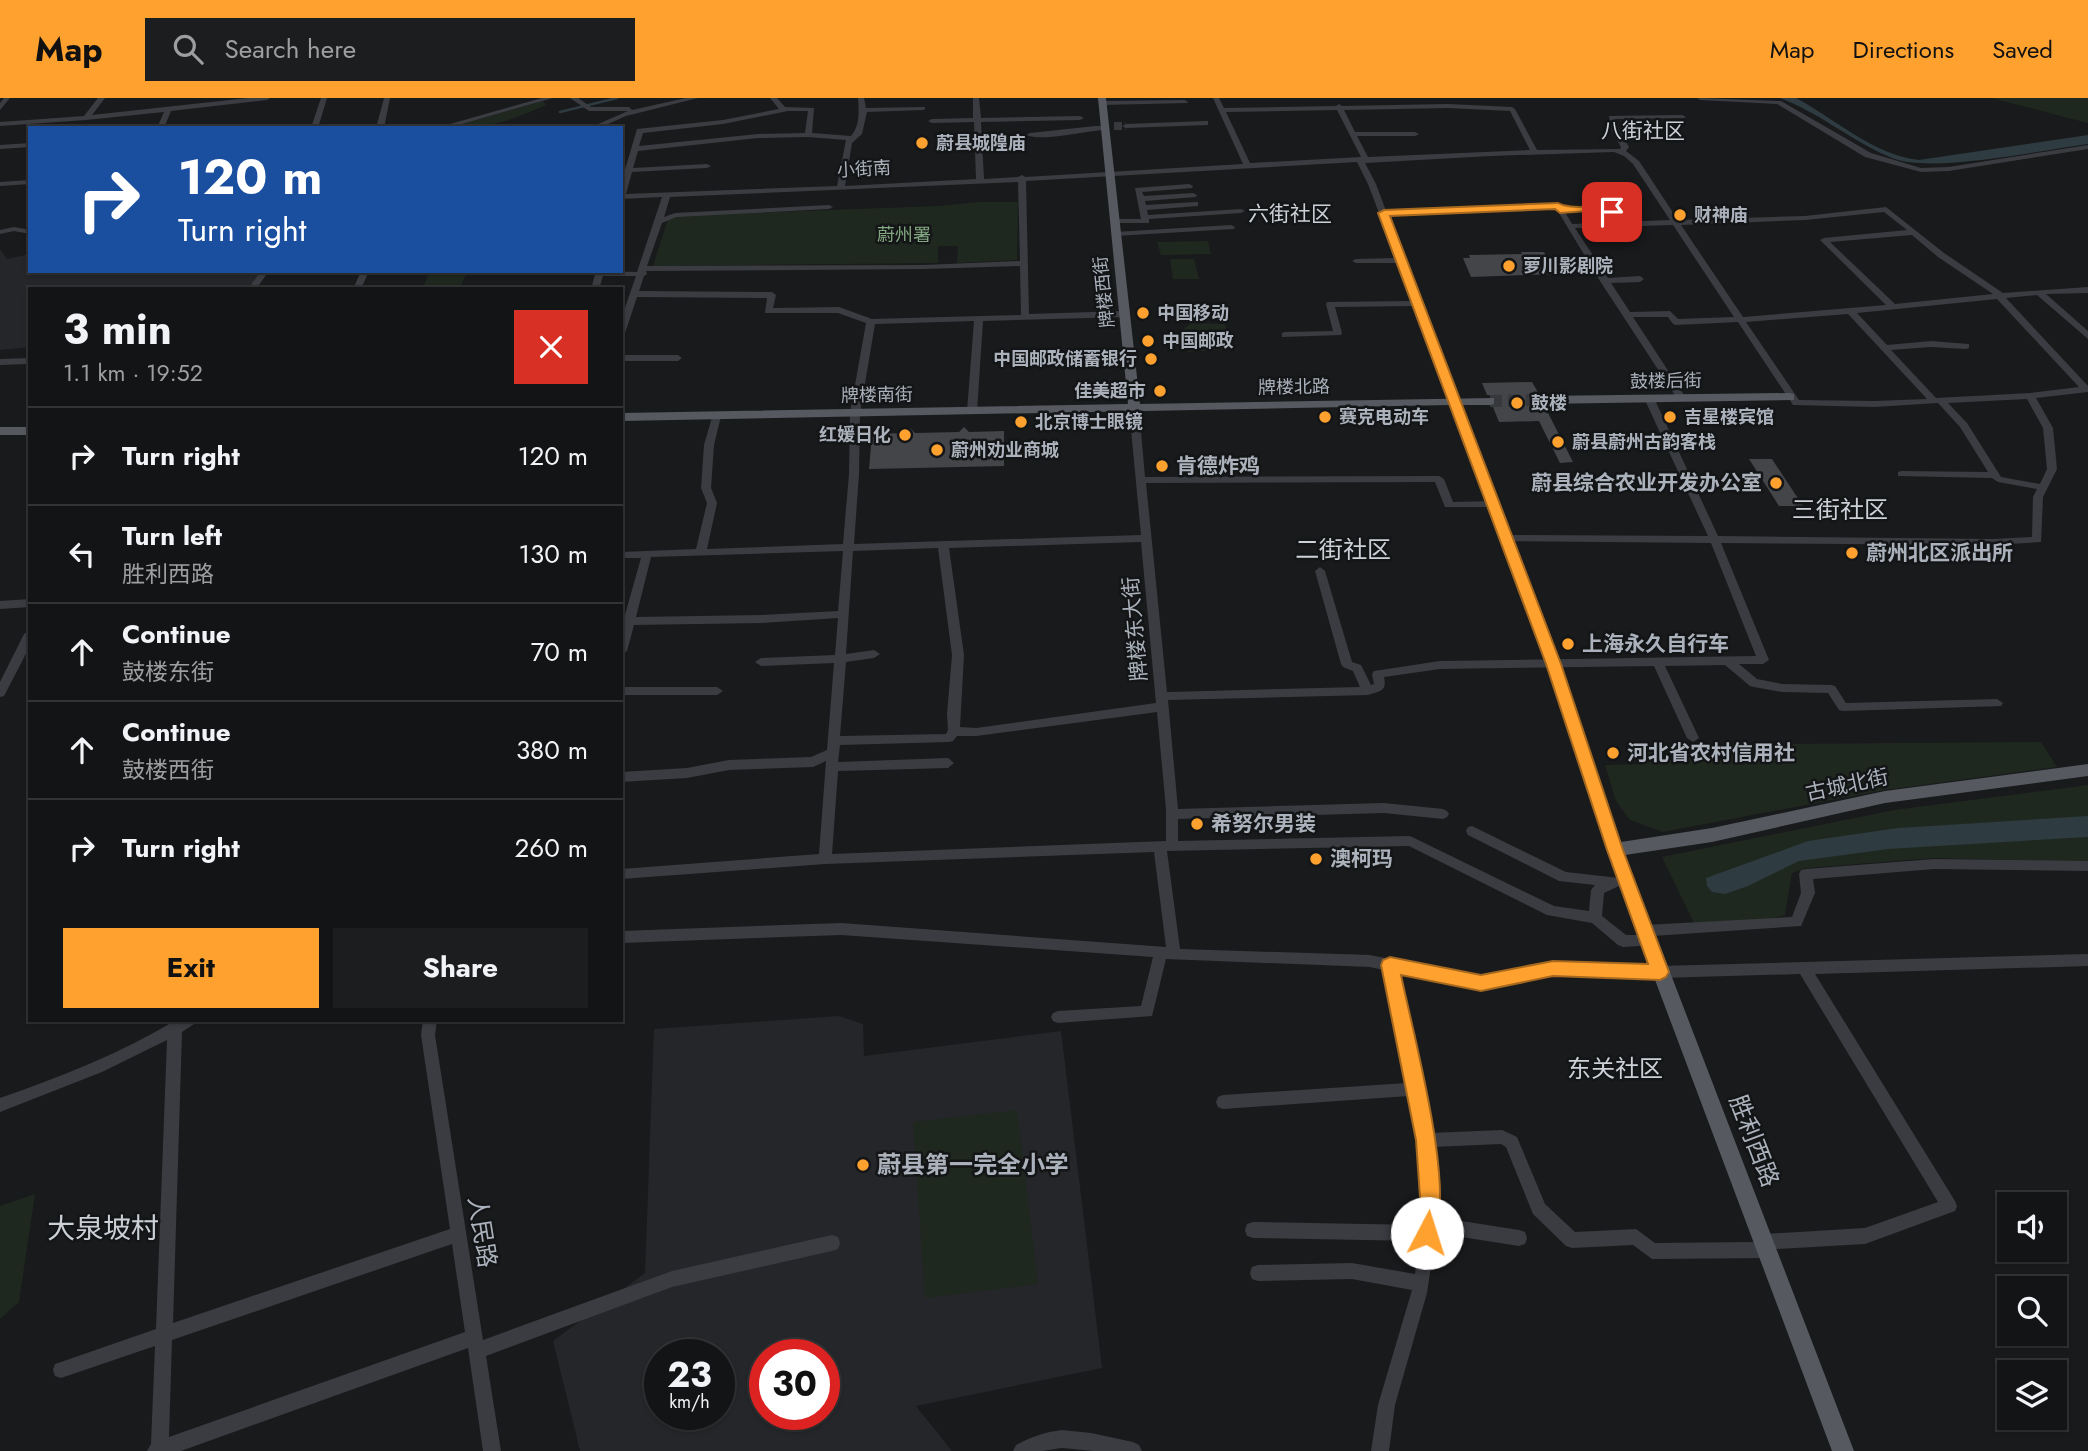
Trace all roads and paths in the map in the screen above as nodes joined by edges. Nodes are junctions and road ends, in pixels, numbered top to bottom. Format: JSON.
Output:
{"nodes":[{"id":1,"x":8,"y":98,"type":"edge"},
{"id":2,"x":102,"y":98,"type":"edge"},
{"id":3,"x":266,"y":98,"type":"edge"},
{"id":4,"x":324,"y":98,"type":"edge"},
{"id":5,"x":387,"y":98,"type":"edge"},
{"id":6,"x":550,"y":98,"type":"edge"},
{"id":7,"x":695,"y":98,"type":"edge"},
{"id":8,"x":773,"y":98,"type":"edge"},
{"id":9,"x":861,"y":98,"type":"edge"},
{"id":10,"x":976,"y":98,"type":"edge"},
{"id":11,"x":1216,"y":98,"type":"edge"},
{"id":12,"x":1298,"y":98,"type":"edge"},
{"id":13,"x":1700,"y":98,"type":"edge"},
{"id":14,"x":576,"y":100,"type":"edge"},
{"id":15,"x":1102,"y":100,"type":"edge"},
{"id":16,"x":206,"y":101,"type":"edge"},
{"id":17,"x":1396,"y":102,"type":"edge"},
{"id":18,"x":1185,"y":103,"type":"dead end"},
{"id":19,"x":1341,"y":104,"type":"edge"},
{"id":20,"x":1301,"y":107,"type":"junction"},
{"id":21,"x":0,"y":108,"type":"edge"},
{"id":22,"x":169,"y":108,"type":"junction"},
{"id":23,"x":922,"y":108,"type":"dead end"},
{"id":24,"x":643,"y":110,"type":"junction"},
{"id":25,"x":784,"y":110,"type":"junction"},
{"id":26,"x":863,"y":110,"type":"junction"},
{"id":27,"x":1222,"y":110,"type":"junction"},
{"id":28,"x":89,"y":117,"type":"junction"},
{"id":29,"x":1682,"y":117,"type":"dead end"},
{"id":30,"x":1080,"y":118,"type":"dead end"},
{"id":31,"x":976,"y":120,"type":"junction"},
{"id":32,"x":932,"y":121,"type":"dead end"},
{"id":33,"x":1205,"y":123,"type":"dead end"},
{"id":34,"x":0,"y":124,"type":"edge"},
{"id":35,"x":86,"y":126,"type":"edge"},
{"id":36,"x":161,"y":126,"type":"edge"},
{"id":37,"x":315,"y":126,"type":"edge"},
{"id":38,"x":380,"y":126,"type":"edge"},
{"id":39,"x":446,"y":126,"type":"edge"},
{"id":40,"x":597,"y":126,"type":"edge"},
{"id":41,"x":1126,"y":126,"type":"tunnel mouth"},
{"id":42,"x":1108,"y":127,"type":"junction"},
{"id":43,"x":1353,"y":134,"type":"junction"},
{"id":44,"x":1415,"y":134,"type":"dead end"},
{"id":45,"x":808,"y":135,"type":"junction"},
{"id":46,"x":1030,"y":135,"type":"dead end"},
{"id":47,"x":853,"y":138,"type":"junction"},
{"id":48,"x":28,"y":145,"type":"edge"},
{"id":49,"x":2088,"y":146,"type":"edge"},
{"id":50,"x":0,"y":147,"type":"edge"},
{"id":51,"x":635,"y":149,"type":"junction"},
{"id":52,"x":1534,"y":151,"type":"junction"},
{"id":53,"x":1622,"y":152,"type":"junction"},
{"id":54,"x":1363,"y":161,"type":"junction"},
{"id":55,"x":707,"y":166,"type":"dead end"},
{"id":56,"x":1248,"y":167,"type":"junction"},
{"id":57,"x":629,"y":170,"type":"junction"},
{"id":58,"x":1108,"y":172,"type":"junction"},
{"id":59,"x":1022,"y":177,"type":"junction"},
{"id":60,"x":980,"y":180,"type":"junction"},
{"id":61,"x":28,"y":182,"type":"edge"},
{"id":62,"x":0,"y":184,"type":"edge"},
{"id":63,"x":1189,"y":186,"type":"dead end"},
{"id":64,"x":841,"y":187,"type":"junction"},
{"id":65,"x":623,"y":190,"type":"edge"},
{"id":66,"x":667,"y":195,"type":"junction"},
{"id":67,"x":623,"y":197,"type":"edge"},
{"id":68,"x":1194,"y":199,"type":"dead end"},
{"id":69,"x":829,"y":206,"type":"dead end"},
{"id":70,"x":1143,"y":208,"type":"junction"},
{"id":71,"x":1560,"y":210,"type":"junction"},
{"id":72,"x":1241,"y":211,"type":"dead end"},
{"id":73,"x":1630,"y":212,"type":"dead end"},
{"id":74,"x":1384,"y":213,"type":"junction"},
{"id":75,"x":659,"y":221,"type":"junction"},
{"id":76,"x":1114,"y":221,"type":"junction"},
{"id":77,"x":1675,"y":223,"type":"junction"},
{"id":78,"x":1570,"y":226,"type":"junction"},
{"id":79,"x":1231,"y":227,"type":"dead end"},
{"id":80,"x":0,"y":232,"type":"edge"},
{"id":81,"x":28,"y":232,"type":"edge"},
{"id":82,"x":1913,"y":232,"type":"junction"},
{"id":83,"x":1115,"y":234,"type":"junction"},
{"id":84,"x":1401,"y":260,"type":"junction"},
{"id":85,"x":1356,"y":261,"type":"dead end"},
{"id":86,"x":1025,"y":263,"type":"junction"},
{"id":87,"x":644,"y":271,"type":"junction"},
{"id":88,"x":623,"y":272,"type":"edge"},
{"id":89,"x":1640,"y":279,"type":"dead end"},
{"id":90,"x":1604,"y":281,"type":"junction"},
{"id":91,"x":2088,"y":290,"type":"edge"},
{"id":92,"x":2039,"y":292,"type":"junction"},
{"id":93,"x":636,"y":293,"type":"junction"},
{"id":94,"x":2001,"y":296,"type":"junction"},
{"id":95,"x":1418,"y":303,"type":"junction"},
{"id":96,"x":1894,"y":308,"type":"junction"},
{"id":97,"x":1852,"y":313,"type":"junction"},
{"id":98,"x":1124,"y":314,"type":"junction"},
{"id":99,"x":1626,"y":315,"type":"junction"},
{"id":100,"x":1026,"y":317,"type":"junction"},
{"id":101,"x":1739,"y":318,"type":"junction"},
{"id":102,"x":979,"y":319,"type":"junction"},
{"id":103,"x":872,"y":322,"type":"junction"},
{"id":104,"x":623,"y":328,"type":"edge"},
{"id":105,"x":1285,"y":335,"type":"dead end"},
{"id":106,"x":2088,"y":336,"type":"edge"},
{"id":107,"x":1966,"y":345,"type":"dead end"},
{"id":108,"x":1885,"y":348,"type":"junction"},
{"id":109,"x":623,"y":358,"type":"edge"},
{"id":110,"x":678,"y":358,"type":"dead end"},
{"id":111,"x":28,"y":361,"type":"edge"},
{"id":112,"x":0,"y":362,"type":"edge"},
{"id":113,"x":2087,"y":389,"type":"edge"},
{"id":114,"x":2030,"y":396,"type":"junction"},
{"id":115,"x":1790,"y":397,"type":"junction"},
{"id":116,"x":1648,"y":398,"type":"junction"},
{"id":117,"x":1681,"y":398,"type":"junction"},
{"id":118,"x":1541,"y":400,"type":"tunnel mouth"},
{"id":119,"x":1454,"y":401,"type":"junction"},
{"id":120,"x":1490,"y":401,"type":"tunnel mouth"},
{"id":121,"x":1937,"y":401,"type":"junction"},
{"id":122,"x":1134,"y":408,"type":"junction"},
{"id":123,"x":972,"y":411,"type":"junction"},
{"id":124,"x":855,"y":413,"type":"junction"},
{"id":125,"x":716,"y":415,"type":"junction"},
{"id":126,"x":623,"y":417,"type":"edge"},
{"id":127,"x":28,"y":431,"type":"edge"},
{"id":128,"x":0,"y":432,"type":"edge"},
{"id":129,"x":1901,"y":474,"type":"dead end"},
{"id":130,"x":1995,"y":475,"type":"junction"},
{"id":131,"x":1140,"y":480,"type":"junction"},
{"id":132,"x":2041,"y":486,"type":"junction"},
{"id":133,"x":1493,"y":504,"type":"junction"},
{"id":134,"x":1146,"y":538,"type":"junction"},
{"id":135,"x":1506,"y":538,"type":"junction"},
{"id":136,"x":1714,"y":538,"type":"junction"},
{"id":137,"x":943,"y":545,"type":"junction"},
{"id":138,"x":849,"y":549,"type":"junction"},
{"id":139,"x":701,"y":552,"type":"junction"},
{"id":140,"x":648,"y":554,"type":"junction"},
{"id":141,"x":623,"y":555,"type":"edge"},
{"id":142,"x":1320,"y":571,"type":"dead end"},
{"id":143,"x":28,"y":603,"type":"edge"},
{"id":144,"x":0,"y":606,"type":"edge"},
{"id":145,"x":844,"y":614,"type":"junction"},
{"id":146,"x":629,"y":621,"type":"junction"},
{"id":147,"x":623,"y":644,"type":"edge"},
{"id":148,"x":25,"y":654,"type":"edge"},
{"id":149,"x":874,"y":654,"type":"dead end"},
{"id":150,"x":839,"y":659,"type":"junction"},
{"id":151,"x":1728,"y":661,"type":"junction"},
{"id":152,"x":761,"y":662,"type":"dead end"},
{"id":153,"x":1658,"y":662,"type":"junction"},
{"id":154,"x":1553,"y":664,"type":"junction"},
{"id":155,"x":623,"y":691,"type":"edge"},
{"id":156,"x":717,"y":691,"type":"dead end"},
{"id":157,"x":1368,"y":691,"type":"junction"},
{"id":158,"x":0,"y":693,"type":"edge"},
{"id":159,"x":1162,"y":702,"type":"junction"},
{"id":160,"x":1997,"y":703,"type":"dead end"},
{"id":161,"x":954,"y":731,"type":"junction"},
{"id":162,"x":1693,"y":738,"type":"dead end"},
{"id":163,"x":834,"y":747,"type":"junction"},
{"id":164,"x":948,"y":763,"type":"dead end"},
{"id":165,"x":832,"y":767,"type":"junction"},
{"id":166,"x":2087,"y":771,"type":"edge"},
{"id":167,"x":623,"y":777,"type":"edge"},
{"id":168,"x":1171,"y":814,"type":"junction"},
{"id":169,"x":1443,"y":814,"type":"dead end"},
{"id":170,"x":1472,"y":831,"type":"dead end"},
{"id":171,"x":1166,"y":846,"type":"junction"},
{"id":172,"x":1615,"y":850,"type":"junction"},
{"id":173,"x":825,"y":859,"type":"junction"},
{"id":174,"x":2088,"y":866,"type":"edge"},
{"id":175,"x":623,"y":873,"type":"edge"},
{"id":176,"x":1619,"y":879,"type":"junction"},
{"id":177,"x":1595,"y":918,"type":"junction"},
{"id":178,"x":1647,"y":936,"type":"junction"},
{"id":179,"x":623,"y":937,"type":"edge"},
{"id":180,"x":1167,"y":954,"type":"junction"},
{"id":181,"x":2088,"y":960,"type":"edge"},
{"id":182,"x":1390,"y":965,"type":"junction"},
{"id":183,"x":1804,"y":968,"type":"junction"},
{"id":184,"x":1660,"y":972,"type":"junction"},
{"id":185,"x":1058,"y":1017,"type":"dead end"},
{"id":186,"x":186,"y":1022,"type":"edge"},
{"id":187,"x":430,"y":1022,"type":"edge"},
{"id":188,"x":175,"y":1029,"type":"junction"},
{"id":189,"x":1415,"y":1089,"type":"junction"},
{"id":190,"x":1223,"y":1102,"type":"dead end"},
{"id":191,"x":0,"y":1105,"type":"edge"},
{"id":192,"x":1425,"y":1140,"type":"junction"},
{"id":193,"x":1427,"y":1228,"type":"junction"},
{"id":194,"x":1253,"y":1230,"type":"dead end"},
{"id":195,"x":459,"y":1234,"type":"junction"},
{"id":196,"x":1519,"y":1238,"type":"dead end"},
{"id":197,"x":832,"y":1243,"type":"dead end"},
{"id":198,"x":1767,"y":1246,"type":"junction"},
{"id":199,"x":1258,"y":1273,"type":"dead end"},
{"id":200,"x":1420,"y":1283,"type":"junction"},
{"id":201,"x":164,"y":1333,"type":"junction"},
{"id":202,"x":476,"y":1344,"type":"junction"},
{"id":203,"x":61,"y":1370,"type":"dead end"},
{"id":204,"x":159,"y":1450,"type":"edge"},
{"id":205,"x":492,"y":1451,"type":"edge"},
{"id":206,"x":1022,"y":1451,"type":"edge"},
{"id":207,"x":1133,"y":1451,"type":"edge"},
{"id":208,"x":1380,"y":1451,"type":"edge"},
{"id":209,"x":1843,"y":1451,"type":"edge"}],
"edges":[{"from":1,"to":21,"type":"street"},
{"from":2,"to":28,"type":"street"},
{"from":3,"to":16,"type":"street"},
{"from":4,"to":37,"type":"street"},
{"from":5,"to":38,"type":"street"},
{"from":6,"to":39,"type":"street"},
{"from":7,"to":24,"type":"street"},
{"from":8,"to":25,"type":"street"},
{"from":9,"to":26,"type":"street"},
{"from":10,"to":31,"type":"street"},
{"from":11,"to":27,"type":"street"},
{"from":12,"to":20,"type":"street"},
{"from":13,"to":49,"type":"street"},
{"from":14,"to":24,"type":"street"},
{"from":15,"to":18,"type":"street"},
{"from":15,"to":42,"type":"main road","name":"牌楼西街"},
{"from":16,"to":22,"type":"street"},
{"from":17,"to":19,"type":"street"},
{"from":17,"to":52,"type":"street"},
{"from":19,"to":20,"type":"street"},
{"from":19,"to":43,"type":"street"},
{"from":20,"to":27,"type":"street"},
{"from":22,"to":28,"type":"street"},
{"from":22,"to":36,"type":"street"},
{"from":23,"to":26,"type":"street"},
{"from":24,"to":40,"type":"street"},
{"from":25,"to":45,"type":"street"},
{"from":25,"to":51,"type":"street"},
{"from":26,"to":47,"type":"street"},
{"from":27,"to":56,"type":"street"},
{"from":28,"to":34,"type":"street"},
{"from":28,"to":35,"type":"street"},
{"from":29,"to":53,"type":"street"},
{"from":30,"to":31,"type":"street"},
{"from":31,"to":32,"type":"street"},
{"from":31,"to":60,"type":"street"},
{"from":33,"to":41,"type":"street"},
{"from":42,"to":46,"type":"street"},
{"from":42,"to":58,"type":"main road","name":"牌楼西街"},
{"from":43,"to":44,"type":"street"},
{"from":43,"to":54,"type":"street"},
{"from":45,"to":47,"type":"street"},
{"from":45,"to":51,"type":"street"},
{"from":47,"to":64,"type":"street"},
{"from":48,"to":50,"type":"street"},
{"from":51,"to":57,"type":"street"},
{"from":52,"to":53,"type":"street"},
{"from":52,"to":54,"type":"street"},
{"from":53,"to":77,"type":"street"},
{"from":54,"to":56,"type":"street"},
{"from":54,"to":74,"type":"street"},
{"from":55,"to":57,"type":"street"},
{"from":56,"to":58,"type":"street"},
{"from":57,"to":65,"type":"street"},
{"from":58,"to":59,"type":"street","name":"小街南"},
{"from":58,"to":76,"type":"main road","name":"牌楼西街"},
{"from":59,"to":60,"type":"street","name":"小街南"},
{"from":59,"to":86,"type":"street"},
{"from":60,"to":64,"type":"street","name":"小街南"},
{"from":61,"to":62,"type":"street"},
{"from":63,"to":70,"type":"street"},
{"from":64,"to":66,"type":"street","name":"小街南"},
{"from":66,"to":67,"type":"street","name":"小街南"},
{"from":66,"to":75,"type":"street"},
{"from":68,"to":70,"type":"street"},
{"from":69,"to":75,"type":"street"},
{"from":70,"to":72,"type":"street"},
{"from":70,"to":76,"type":"street"},
{"from":71,"to":73,"type":"street"},
{"from":71,"to":74,"type":"street"},
{"from":71,"to":78,"type":"street"},
{"from":74,"to":84,"type":"street"},
{"from":75,"to":87,"type":"street"},
{"from":76,"to":83,"type":"main road","name":"牌楼西街"},
{"from":77,"to":78,"type":"street"},
{"from":77,"to":82,"type":"street"},
{"from":77,"to":101,"type":"street"},
{"from":78,"to":90,"type":"street"},
{"from":79,"to":83,"type":"street"},
{"from":80,"to":81,"type":"street"},
{"from":82,"to":94,"type":"street"},
{"from":82,"to":96,"type":"street"},
{"from":83,"to":98,"type":"main road","name":"牌楼西街"},
{"from":84,"to":85,"type":"street"},
{"from":84,"to":95,"type":"street"},
{"from":86,"to":87,"type":"street"},
{"from":86,"to":100,"type":"street"},
{"from":87,"to":88,"type":"street"},
{"from":87,"to":93,"type":"street"},
{"from":89,"to":90,"type":"street"},
{"from":90,"to":99,"type":"street"},
{"from":91,"to":92,"type":"street"},
{"from":92,"to":94,"type":"street"},
{"from":92,"to":106,"type":"street"},
{"from":93,"to":103,"type":"street"},
{"from":93,"to":104,"type":"street"},
{"from":94,"to":96,"type":"street"},
{"from":94,"to":113,"type":"street"},
{"from":95,"to":105,"type":"street"},
{"from":95,"to":119,"type":"street"},
{"from":96,"to":97,"type":"street"},
{"from":97,"to":101,"type":"street"},
{"from":97,"to":108,"type":"street"},
{"from":98,"to":100,"type":"street"},
{"from":98,"to":122,"type":"main road","name":"牌楼西街"},
{"from":99,"to":101,"type":"street"},
{"from":99,"to":117,"type":"street"},
{"from":100,"to":102,"type":"street"},
{"from":101,"to":115,"type":"street"},
{"from":102,"to":103,"type":"street"},
{"from":102,"to":123,"type":"street"},
{"from":103,"to":124,"type":"street"},
{"from":107,"to":108,"type":"street"},
{"from":108,"to":121,"type":"street"},
{"from":109,"to":110,"type":"street"},
{"from":111,"to":112,"type":"street"},
{"from":113,"to":114,"type":"street"},
{"from":114,"to":121,"type":"street"},
{"from":114,"to":132,"type":"street"},
{"from":115,"to":117,"type":"main road","name":"鼓楼后街"},
{"from":115,"to":121,"type":"street"},
{"from":116,"to":117,"type":"main road","name":"鼓楼后街"},
{"from":116,"to":118,"type":"main road","name":"鼓楼后街"},
{"from":116,"to":136,"type":"street"},
{"from":119,"to":120,"type":"main road"},
{"from":119,"to":122,"type":"main road","name":"牌楼北路"},
{"from":119,"to":133,"type":"main road","name":"胜利西路"},
{"from":121,"to":130,"type":"street"},
{"from":122,"to":123,"type":"main road","name":"牌楼南街"},
{"from":122,"to":131,"type":"street","name":"牌楼东大街"},
{"from":123,"to":124,"type":"main road","name":"牌楼南街"},
{"from":124,"to":125,"type":"main road","name":"牌楼南街"},
{"from":124,"to":138,"type":"street"},
{"from":125,"to":126,"type":"main road","name":"牌楼南街"},
{"from":125,"to":139,"type":"street"},
{"from":127,"to":128,"type":"main road"},
{"from":129,"to":130,"type":"street"},
{"from":130,"to":132,"type":"street"},
{"from":131,"to":133,"type":"street"},
{"from":131,"to":134,"type":"street","name":"牌楼东大街"},
{"from":132,"to":136,"type":"street"},
{"from":133,"to":135,"type":"main road","name":"胜利西路"},
{"from":134,"to":137,"type":"street"},
{"from":134,"to":159,"type":"street","name":"牌楼东大街"},
{"from":135,"to":136,"type":"street"},
{"from":135,"to":154,"type":"main road","name":"胜利西路"},
{"from":136,"to":151,"type":"street"},
{"from":137,"to":138,"type":"street"},
{"from":137,"to":161,"type":"street"},
{"from":138,"to":139,"type":"street"},
{"from":138,"to":145,"type":"street"},
{"from":139,"to":140,"type":"street"},
{"from":140,"to":141,"type":"street"},
{"from":140,"to":146,"type":"street"},
{"from":142,"to":157,"type":"street"},
{"from":143,"to":144,"type":"street"},
{"from":145,"to":146,"type":"street"},
{"from":145,"to":150,"type":"street"},
{"from":146,"to":147,"type":"street"},
{"from":148,"to":158,"type":"street"},
{"from":149,"to":150,"type":"street"},
{"from":150,"to":152,"type":"street"},
{"from":150,"to":163,"type":"street"},
{"from":151,"to":153,"type":"street"},
{"from":151,"to":160,"type":"street"},
{"from":153,"to":154,"type":"street"},
{"from":153,"to":162,"type":"street"},
{"from":154,"to":157,"type":"street"},
{"from":154,"to":172,"type":"main road","name":"胜利西路"},
{"from":155,"to":156,"type":"street"},
{"from":157,"to":159,"type":"street"},
{"from":159,"to":161,"type":"street"},
{"from":159,"to":168,"type":"street","name":"牌楼东大街"},
{"from":161,"to":163,"type":"street"},
{"from":163,"to":165,"type":"street"},
{"from":163,"to":167,"type":"street"},
{"from":164,"to":165,"type":"street"},
{"from":165,"to":173,"type":"street"},
{"from":166,"to":172,"type":"main road","name":"古城北街"},
{"from":168,"to":169,"type":"street"},
{"from":168,"to":171,"type":"street","name":"牌楼东大街"},
{"from":170,"to":176,"type":"street"},
{"from":171,"to":173,"type":"street"},
{"from":171,"to":177,"type":"street"},
{"from":171,"to":180,"type":"street","name":"牌楼东大街"},
{"from":172,"to":176,"type":"main road","name":"胜利西路"},
{"from":173,"to":175,"type":"street"},
{"from":174,"to":178,"type":"street"},
{"from":176,"to":177,"type":"street"},
{"from":176,"to":178,"type":"main road","name":"胜利西路"},
{"from":177,"to":178,"type":"street"},
{"from":178,"to":184,"type":"main road","name":"胜利西路"},
{"from":179,"to":180,"type":"street"},
{"from":180,"to":182,"type":"street"},
{"from":180,"to":185,"type":"street"},
{"from":181,"to":183,"type":"street"},
{"from":182,"to":184,"type":"street"},
{"from":182,"to":189,"type":"street"},
{"from":183,"to":184,"type":"street"},
{"from":183,"to":198,"type":"street"},
{"from":184,"to":198,"type":"main road","name":"胜利西路"},
{"from":186,"to":188,"type":"street"},
{"from":187,"to":195,"type":"street","name":"人民路"},
{"from":188,"to":191,"type":"street"},
{"from":188,"to":201,"type":"street"},
{"from":189,"to":190,"type":"street"},
{"from":189,"to":192,"type":"street"},
{"from":192,"to":193,"type":"street"},
{"from":192,"to":198,"type":"street"},
{"from":193,"to":194,"type":"street"},
{"from":193,"to":196,"type":"street"},
{"from":193,"to":200,"type":"street"},
{"from":195,"to":201,"type":"street"},
{"from":195,"to":202,"type":"street","name":"人民路"},
{"from":197,"to":202,"type":"street"},
{"from":198,"to":209,"type":"main road","name":"胜利西路"},
{"from":199,"to":200,"type":"street"},
{"from":200,"to":208,"type":"street"},
{"from":201,"to":203,"type":"street"},
{"from":201,"to":204,"type":"street"},
{"from":202,"to":204,"type":"street"},
{"from":202,"to":205,"type":"street","name":"人民路"},
{"from":206,"to":207,"type":"street"}]}
